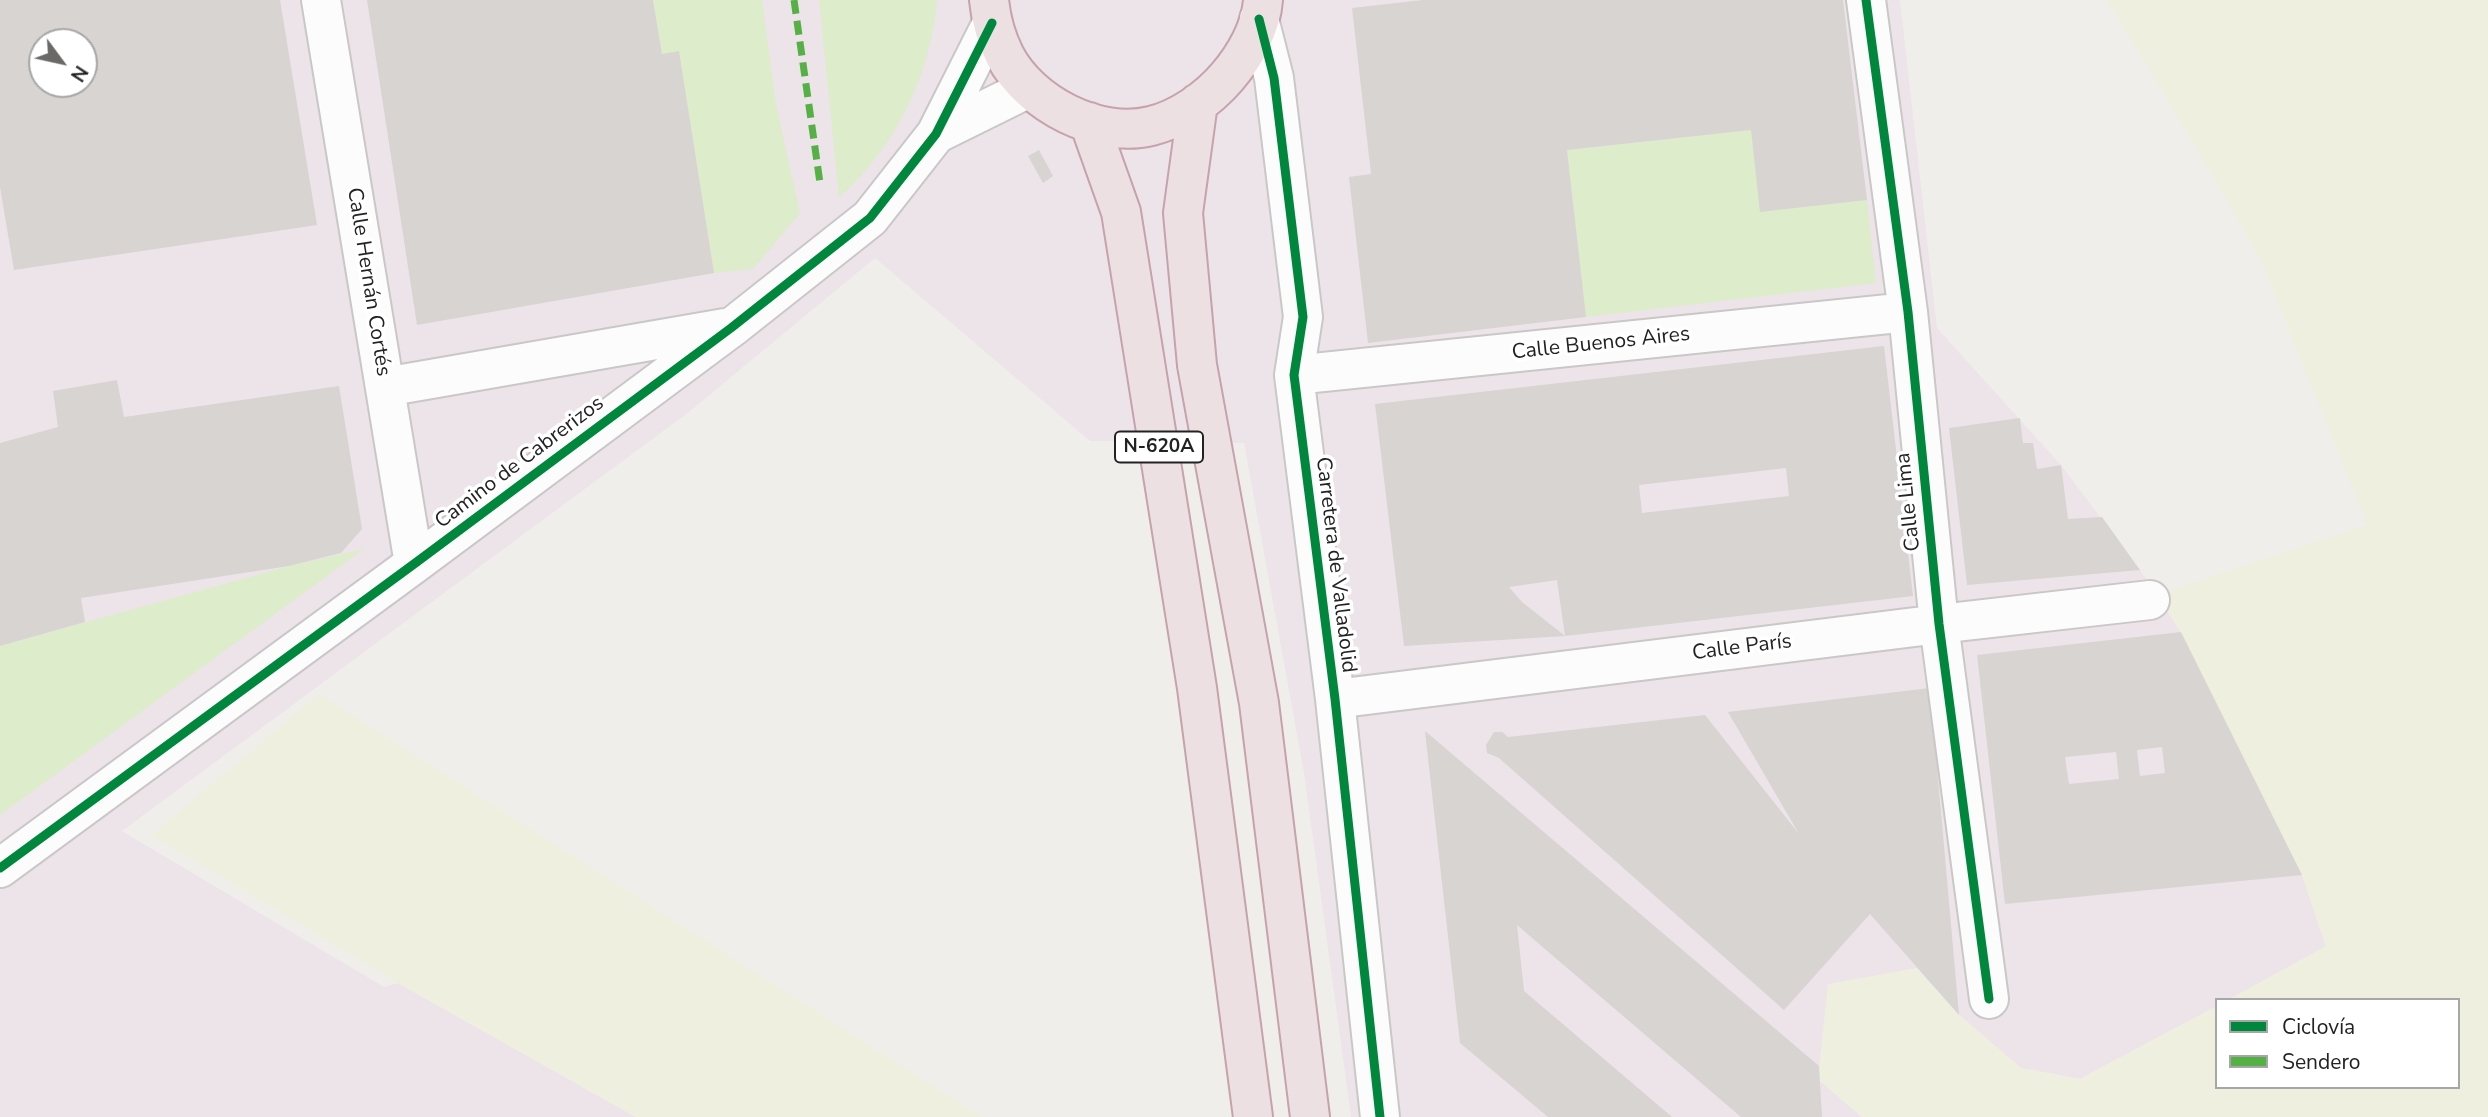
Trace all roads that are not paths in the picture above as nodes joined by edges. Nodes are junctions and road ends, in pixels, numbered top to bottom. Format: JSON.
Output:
{"nodes":[{"id":1,"x":321,"y":0,"type":"edge"},
{"id":2,"x":1866,"y":0,"type":"edge"},
{"id":3,"x":1264,"y":6,"type":"edge"},
{"id":4,"x":990,"y":11,"type":"edge"},
{"id":5,"x":1029,"y":88,"type":"junction"},
{"id":6,"x":1198,"y":103,"type":"junction"},
{"id":7,"x":1089,"y":122,"type":"junction"},
{"id":8,"x":936,"y":134,"type":"junction"},
{"id":9,"x":1908,"y":312,"type":"junction"},
{"id":10,"x":730,"y":327,"type":"junction"},
{"id":11,"x":1294,"y":375,"type":"junction"},
{"id":12,"x":385,"y":387,"type":"junction"},
{"id":13,"x":414,"y":564,"type":"junction"},
{"id":14,"x":2151,"y":600,"type":"dead end"},
{"id":15,"x":1939,"y":624,"type":"junction"},
{"id":16,"x":1335,"y":699,"type":"junction"},
{"id":17,"x":0,"y":868,"type":"edge"},
{"id":18,"x":1989,"y":999,"type":"dead end"},
{"id":19,"x":1253,"y":1117,"type":"edge"},
{"id":20,"x":1310,"y":1117,"type":"edge"},
{"id":21,"x":1380,"y":1117,"type":"edge"}],
"edges":[{"from":1,"to":12,"type":"street","name":"Calle Hernán Cortés"},
{"from":2,"to":9,"type":"street","name":"Calle Lima"},
{"from":3,"to":6,"type":"highway"},
{"from":3,"to":11,"type":"street","name":"Carretera de Valladolid"},
{"from":4,"to":5,"type":"highway"},
{"from":4,"to":8,"type":"street","name":"Camino de Cabrerizos"},
{"from":5,"to":7,"type":"highway"},
{"from":5,"to":8,"type":"street","name":"Camino de Cabrerizos"},
{"from":6,"to":7,"type":"highway"},
{"from":6,"to":20,"type":"highway","number":"N-620A"},
{"from":7,"to":19,"type":"highway","number":"N-620A"},
{"from":8,"to":10,"type":"street","name":"Camino de Cabrerizos"},
{"from":9,"to":11,"type":"street","name":"Calle Buenos Aires"},
{"from":9,"to":15,"type":"street","name":"Calle Lima"},
{"from":10,"to":12,"type":"street","name":"Camino de Cabrerizos"},
{"from":10,"to":13,"type":"street","name":"Camino de Cabrerizos"},
{"from":11,"to":16,"type":"street","name":"Carretera de Valladolid"},
{"from":12,"to":13,"type":"street","name":"Calle Hernán Cortés"},
{"from":13,"to":17,"type":"street","name":"Camino de Cabrerizos"},
{"from":14,"to":15,"type":"street","name":"Calle París"},
{"from":15,"to":16,"type":"street","name":"Calle París"},
{"from":15,"to":18,"type":"street","name":"Calle Lima"},
{"from":16,"to":21,"type":"street","name":"Carretera de Valladolid"}]}
